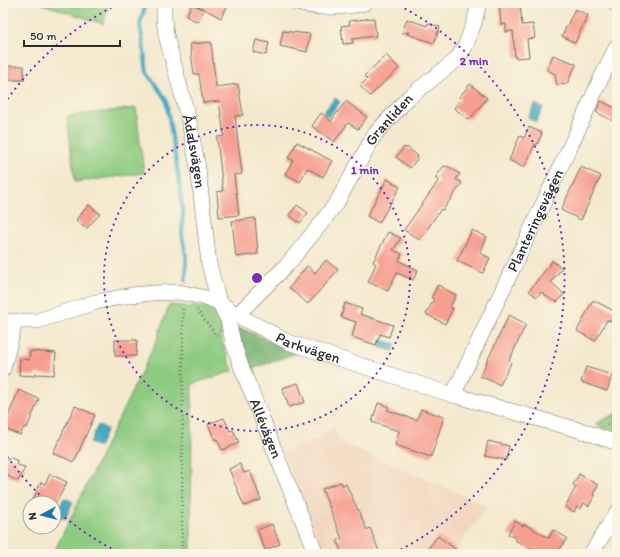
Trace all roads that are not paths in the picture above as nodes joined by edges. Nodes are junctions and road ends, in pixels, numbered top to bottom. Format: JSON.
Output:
{"nodes":[{"id":1,"x":164,"y":3,"type":"edge"},
{"id":2,"x":297,"y":3,"type":"edge"},
{"id":3,"x":365,"y":3,"type":"edge"},
{"id":4,"x":479,"y":3,"type":"edge"},
{"id":5,"x":614,"y":3,"type":"edge"},
{"id":6,"x":617,"y":5,"type":"edge"},
{"id":7,"x":617,"y":46,"type":"edge"},
{"id":8,"x":220,"y":302,"type":"junction"},
{"id":9,"x":238,"y":315,"type":"junction"},
{"id":10,"x":9,"y":322,"type":"edge"},
{"id":11,"x":3,"y":369,"type":"edge"},
{"id":12,"x":454,"y":395,"type":"junction"},
{"id":13,"x":617,"y":443,"type":"edge"},
{"id":14,"x":617,"y":512,"type":"edge"},
{"id":15,"x":316,"y":554,"type":"edge"},
{"id":16,"x":591,"y":554,"type":"edge"}],
"edges":[{"from":1,"to":8,"type":"street","name":"Ådalsvägen"},
{"from":2,"to":3,"type":"street"},
{"from":4,"to":9,"type":"street","name":"Granliden"},
{"from":5,"to":6,"type":"street"},
{"from":7,"to":12,"type":"street","name":"Planteringsvägen"},
{"from":8,"to":9,"type":"street","name":"Parkvägen"},
{"from":8,"to":10,"type":"street","name":"Parkvägen"},
{"from":8,"to":15,"type":"street","name":"Allévägen"},
{"from":9,"to":12,"type":"street","name":"Parkvägen"},
{"from":10,"to":11,"type":"street"},
{"from":12,"to":13,"type":"street","name":"Parkvägen"},
{"from":14,"to":16,"type":"street"}]}
